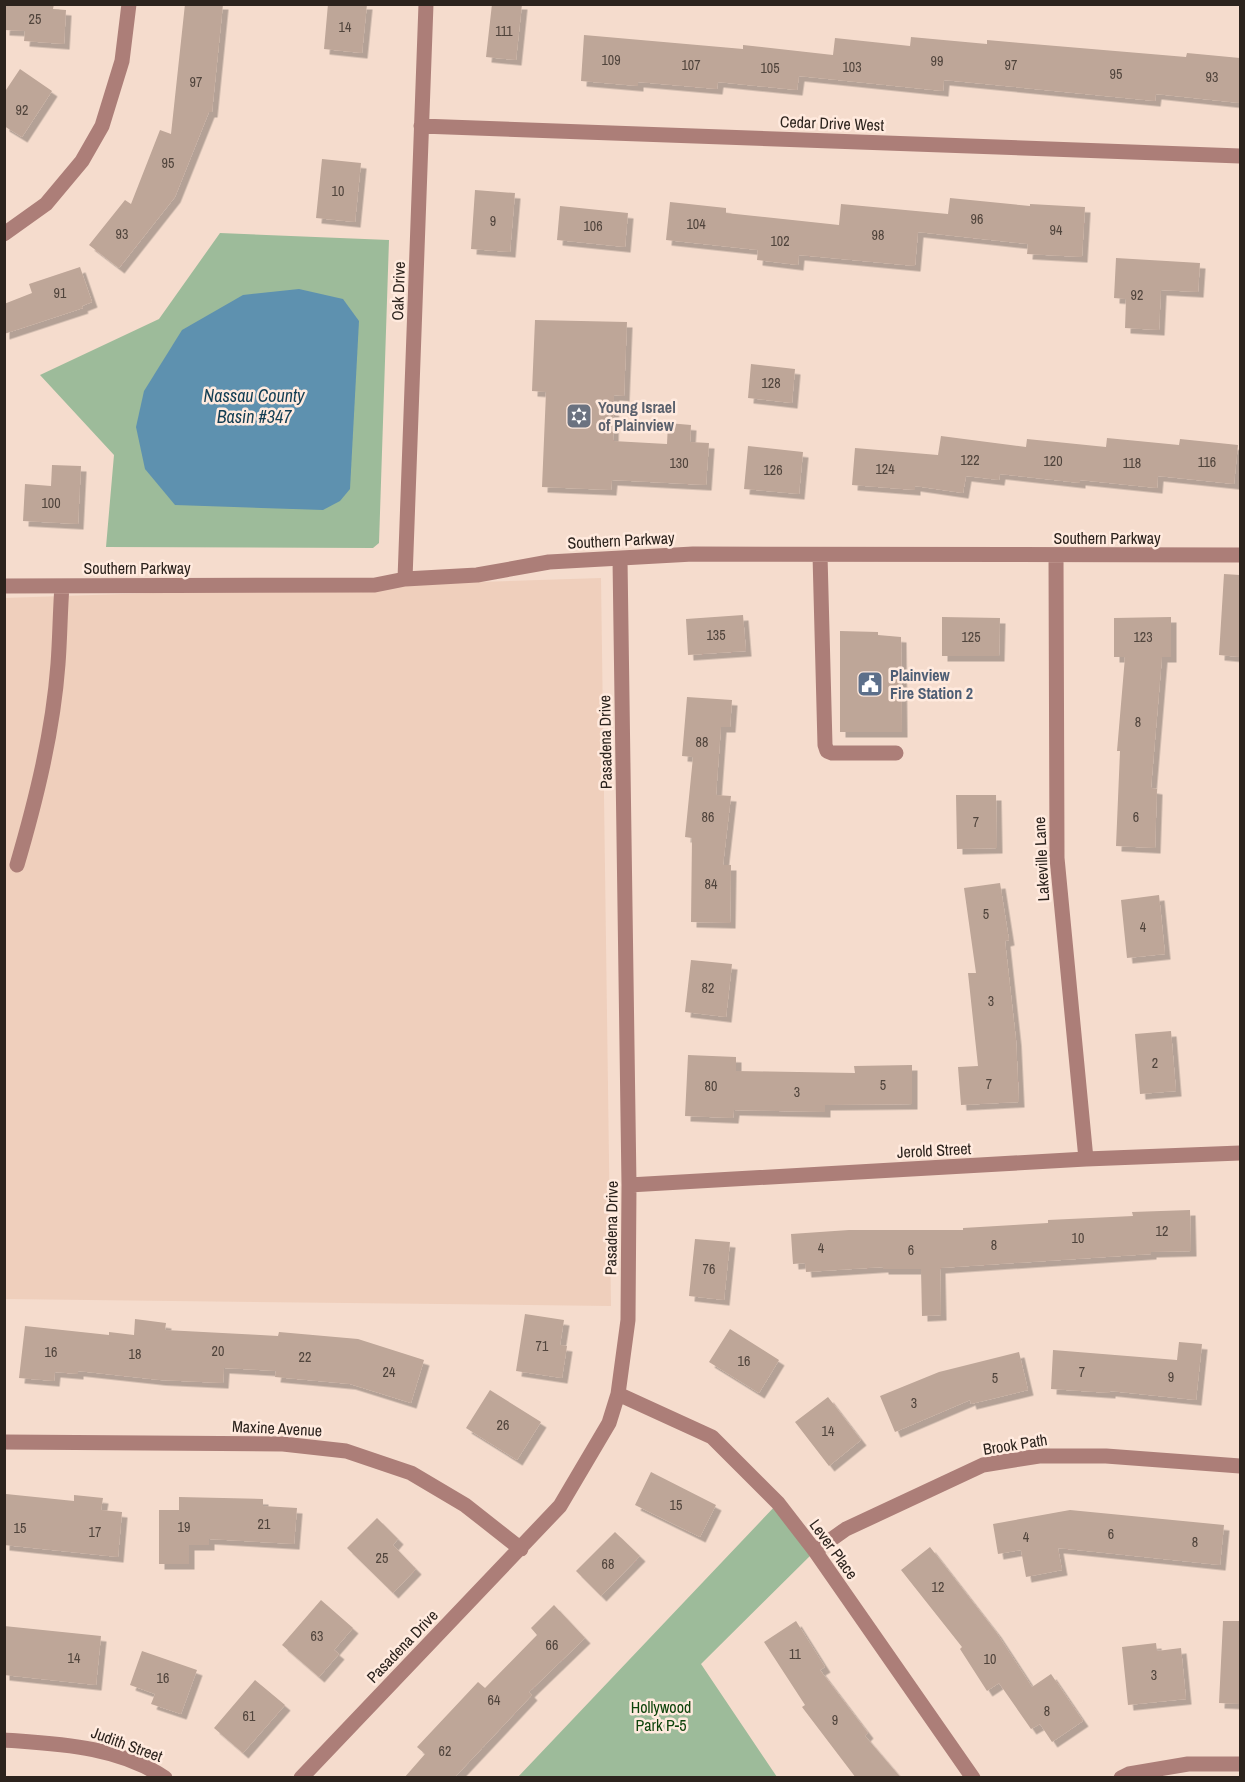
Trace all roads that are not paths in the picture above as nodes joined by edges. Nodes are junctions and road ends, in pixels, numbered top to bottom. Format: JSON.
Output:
{"nodes":[{"id":1,"x":129,"y":4,"type":"edge"},
{"id":2,"x":426,"y":4,"type":"edge"},
{"id":3,"x":422,"y":126,"type":"junction"},
{"id":4,"x":1240,"y":156,"type":"edge"},
{"id":5,"x":4,"y":234,"type":"edge"},
{"id":6,"x":820,"y":555,"type":"junction"},
{"id":7,"x":1240,"y":555,"type":"edge"},
{"id":8,"x":1056,"y":556,"type":"junction"},
{"id":9,"x":620,"y":559,"type":"junction"},
{"id":10,"x":405,"y":579,"type":"junction"},
{"id":11,"x":4,"y":586,"type":"edge"},
{"id":12,"x":62,"y":586,"type":"junction"},
{"id":13,"x":896,"y":753,"type":"dead end"},
{"id":14,"x":17,"y":865,"type":"dead end"},
{"id":15,"x":1240,"y":1153,"type":"edge"},
{"id":16,"x":1086,"y":1159,"type":"junction"},
{"id":17,"x":629,"y":1185,"type":"junction"},
{"id":18,"x":618,"y":1394,"type":"junction"},
{"id":19,"x":4,"y":1442,"type":"edge"},
{"id":20,"x":1240,"y":1466,"type":"edge"},
{"id":21,"x":520,"y":1549,"type":"junction"},
{"id":22,"x":814,"y":1551,"type":"junction"},
{"id":23,"x":4,"y":1740,"type":"edge"},
{"id":24,"x":1240,"y":1764,"type":"edge"},
{"id":25,"x":165,"y":1778,"type":"edge"},
{"id":26,"x":301,"y":1778,"type":"edge"},
{"id":27,"x":973,"y":1778,"type":"edge"},
{"id":28,"x":1120,"y":1778,"type":"edge"}],
"edges":[{"from":1,"to":5,"type":"street"},
{"from":2,"to":3,"type":"street","name":"Oak Drive"},
{"from":3,"to":4,"type":"street","name":"Cedar Drive West"},
{"from":3,"to":10,"type":"street","name":"Oak Drive"},
{"from":6,"to":8,"type":"street","name":"Southern Parkway"},
{"from":6,"to":9,"type":"street","name":"Southern Parkway"},
{"from":6,"to":13,"type":"street"},
{"from":7,"to":8,"type":"street","name":"Southern Parkway"},
{"from":8,"to":16,"type":"street","name":"Lakeville Lane"},
{"from":9,"to":10,"type":"street","name":"Southern Parkway"},
{"from":9,"to":17,"type":"street","name":"Pasadena Drive"},
{"from":10,"to":12,"type":"street","name":"Southern Parkway"},
{"from":11,"to":12,"type":"street","name":"Southern Parkway"},
{"from":12,"to":14,"type":"street"},
{"from":15,"to":16,"type":"street","name":"Jerold Street"},
{"from":16,"to":17,"type":"street","name":"Jerold Street"},
{"from":17,"to":18,"type":"street","name":"Pasadena Drive"},
{"from":18,"to":21,"type":"street","name":"Pasadena Drive"},
{"from":18,"to":22,"type":"street","name":"Lever Place"},
{"from":19,"to":21,"type":"street","name":"Maxine Avenue"},
{"from":20,"to":22,"type":"street","name":"Brook Path"},
{"from":21,"to":26,"type":"street","name":"Pasadena Drive"},
{"from":22,"to":27,"type":"street","name":"Lever Place"},
{"from":23,"to":25,"type":"street","name":"Judith Street"},
{"from":24,"to":28,"type":"street"}]}
